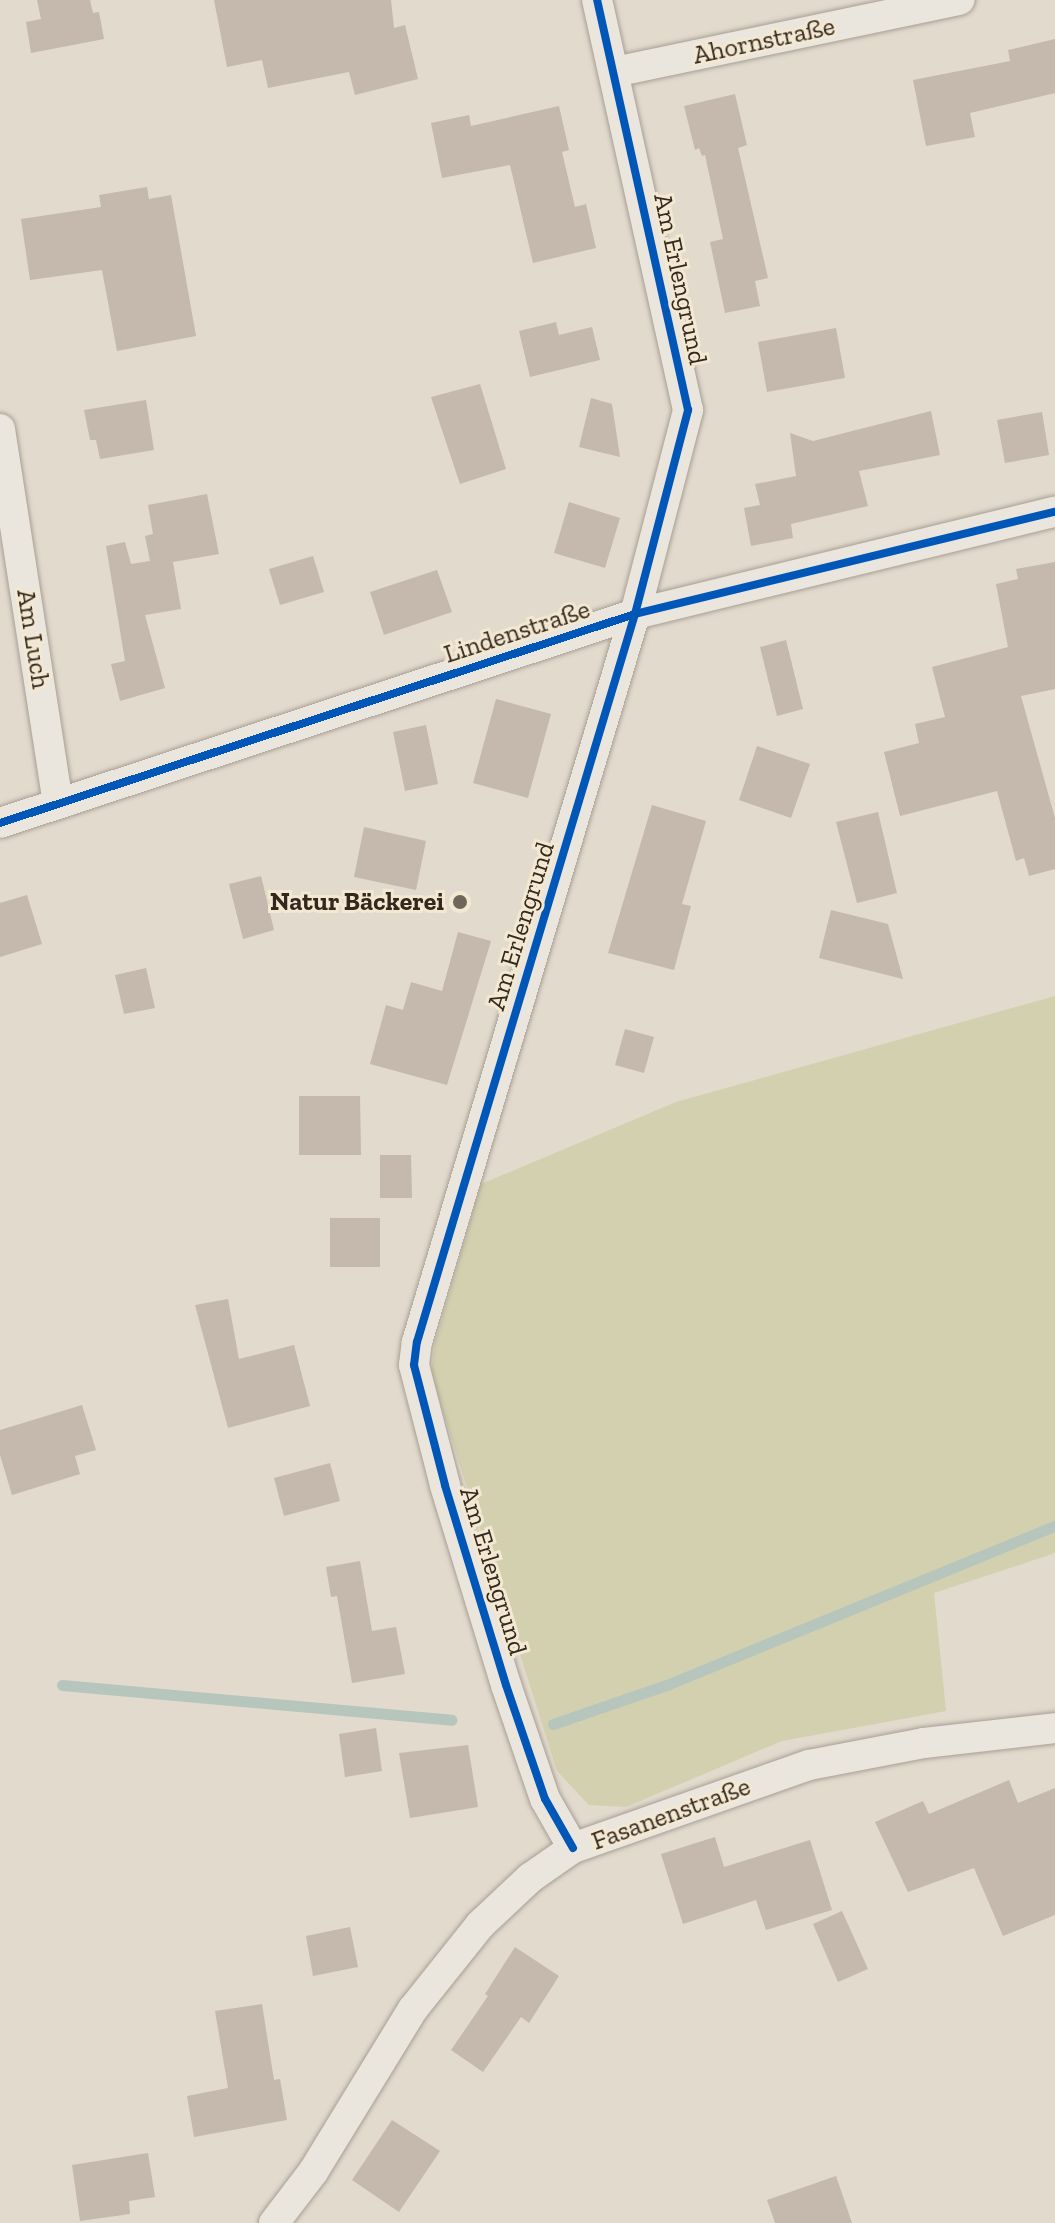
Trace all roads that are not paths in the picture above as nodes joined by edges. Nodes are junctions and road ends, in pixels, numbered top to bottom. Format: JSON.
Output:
{"nodes":[{"id":1,"x":597,"y":0,"type":"edge"},
{"id":2,"x":960,"y":0,"type":"edge"},
{"id":3,"x":614,"y":72,"type":"junction"},
{"id":4,"x":0,"y":429,"type":"edge"},
{"id":5,"x":1055,"y":512,"type":"edge"},
{"id":6,"x":635,"y":614,"type":"junction"},
{"id":7,"x":58,"y":803,"type":"junction"},
{"id":8,"x":0,"y":823,"type":"edge"},
{"id":9,"x":1055,"y":1728,"type":"edge"},
{"id":10,"x":573,"y":1848,"type":"junction"},
{"id":11,"x":274,"y":2223,"type":"edge"}],
"edges":[{"from":1,"to":3,"type":"street","name":"Am Erlengrund"},
{"from":2,"to":3,"type":"street","name":"Ahornstraße"},
{"from":3,"to":6,"type":"street","name":"Am Erlengrund"},
{"from":4,"to":7,"type":"street","name":"Am Luch"},
{"from":5,"to":6,"type":"street","name":"Lindenstraße"},
{"from":6,"to":7,"type":"street","name":"Lindenstraße"},
{"from":6,"to":10,"type":"street","name":"Am Erlengrund"},
{"from":7,"to":8,"type":"street","name":"Lindenstraße"},
{"from":9,"to":10,"type":"street","name":"Fasanenstraße"},
{"from":10,"to":11,"type":"street","name":"Fasanenstraße"}]}
